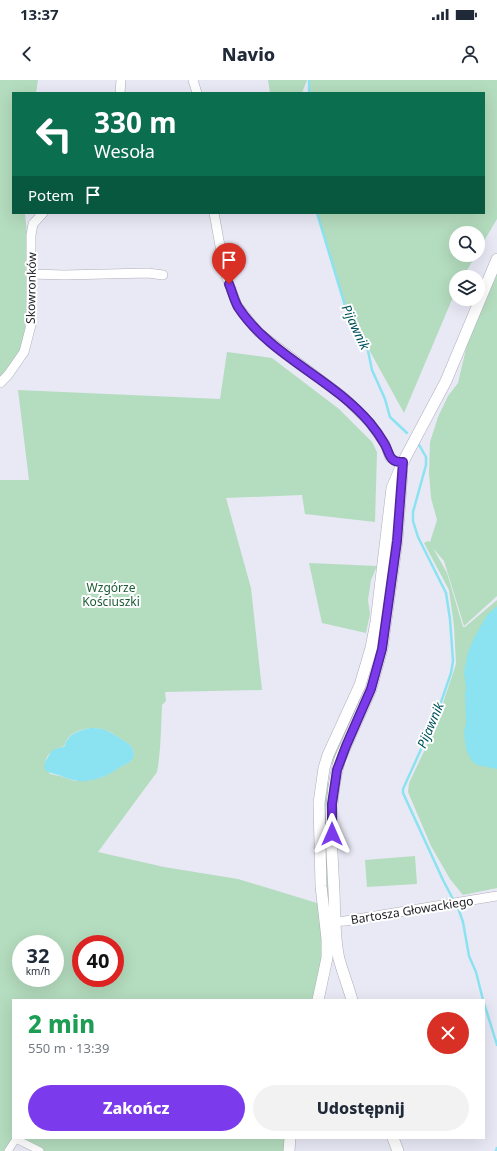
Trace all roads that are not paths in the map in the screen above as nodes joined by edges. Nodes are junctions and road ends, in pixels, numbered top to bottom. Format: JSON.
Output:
{"nodes":[{"id":1,"x":121,"y":80,"type":"edge"},
{"id":2,"x":193,"y":80,"type":"edge"},
{"id":3,"x":120,"y":92,"type":"edge"},
{"id":4,"x":197,"y":92,"type":"edge"},
{"id":5,"x":42,"y":214,"type":"edge"},
{"id":6,"x":214,"y":214,"type":"edge"},
{"id":7,"x":497,"y":259,"type":"edge"},
{"id":8,"x":32,"y":274,"type":"junction"},
{"id":9,"x":163,"y":275,"type":"dead end"},
{"id":10,"x":0,"y":383,"type":"edge"},
{"id":11,"x":403,"y":462,"type":"junction"},
{"id":12,"x":497,"y":896,"type":"edge"},
{"id":13,"x":331,"y":922,"type":"junction"},
{"id":14,"x":327,"y":958,"type":"junction"},
{"id":15,"x":339,"y":958,"type":"junction"},
{"id":16,"x":318,"y":999,"type":"edge"},
{"id":17,"x":352,"y":999,"type":"edge"},
{"id":18,"x":290,"y":1139,"type":"edge"},
{"id":19,"x":393,"y":1139,"type":"edge"},
{"id":20,"x":8,"y":1151,"type":"edge"},
{"id":21,"x":40,"y":1151,"type":"edge"},
{"id":22,"x":289,"y":1151,"type":"edge"},
{"id":23,"x":398,"y":1151,"type":"edge"}],
"edges":[{"from":1,"to":3,"type":"street"},
{"from":2,"to":4,"type":"street"},
{"from":5,"to":8,"type":"street","name":"Skowronków"},
{"from":6,"to":11,"type":"street"},
{"from":7,"to":11,"type":"street"},
{"from":8,"to":9,"type":"street"},
{"from":8,"to":10,"type":"street","name":"Skowronków"},
{"from":11,"to":13,"type":"street"},
{"from":12,"to":13,"type":"street","name":"Bartosza Głowackiego"},
{"from":13,"to":14,"type":"street"},
{"from":13,"to":15,"type":"street"},
{"from":14,"to":15,"type":"street"},
{"from":14,"to":16,"type":"street"},
{"from":15,"to":17,"type":"street"},
{"from":18,"to":22,"type":"street"},
{"from":19,"to":23,"type":"street"},
{"from":20,"to":21,"type":"street"}]}
